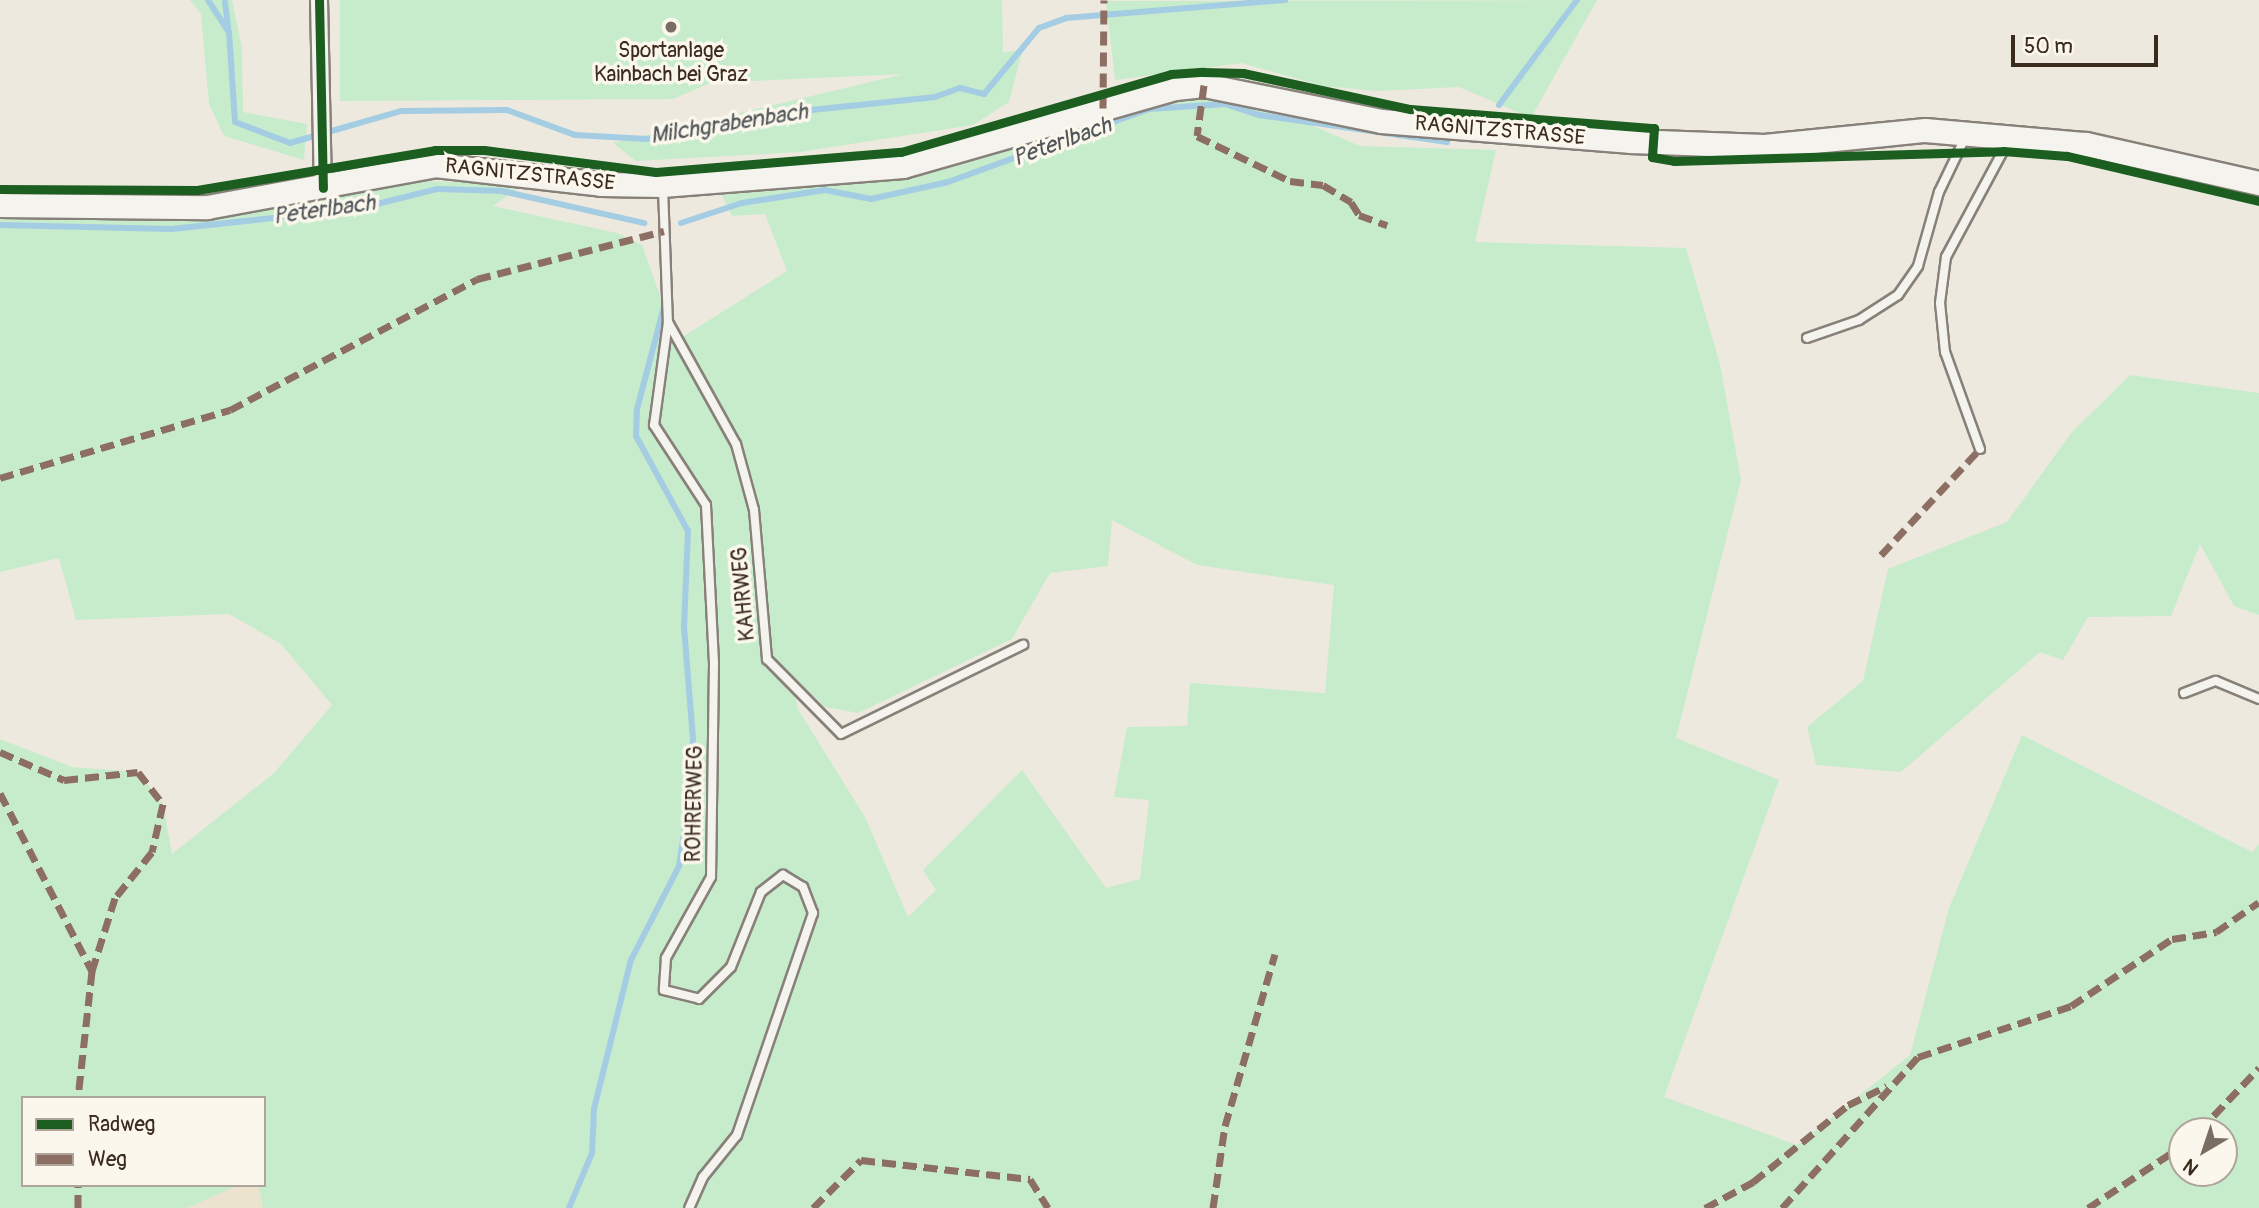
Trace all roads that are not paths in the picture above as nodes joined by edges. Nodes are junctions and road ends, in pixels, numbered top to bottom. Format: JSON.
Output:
{"nodes":[{"id":1,"x":319,"y":0,"type":"edge"},
{"id":2,"x":1967,"y":133,"type":"junction"},
{"id":3,"x":2010,"y":137,"type":"junction"},
{"id":4,"x":2259,"y":183,"type":"edge"},
{"id":5,"x":662,"y":185,"type":"junction"},
{"id":6,"x":323,"y":188,"type":"junction"},
{"id":7,"x":0,"y":205,"type":"edge"},
{"id":8,"x":668,"y":322,"type":"junction"},
{"id":9,"x":1807,"y":338,"type":"dead end"},
{"id":10,"x":1980,"y":449,"type":"dead end"},
{"id":11,"x":1023,"y":645,"type":"dead end"},
{"id":12,"x":2184,"y":693,"type":"dead end"},
{"id":13,"x":2259,"y":699,"type":"edge"},
{"id":14,"x":688,"y":1208,"type":"edge"}],
"edges":[{"from":1,"to":6,"type":"street"},
{"from":2,"to":3,"type":"main road","name":"RAGNITZSTRASSE"},
{"from":2,"to":5,"type":"main road","name":"RAGNITZSTRASSE"},
{"from":2,"to":9,"type":"lane"},
{"from":3,"to":4,"type":"main road","name":"RAGNITZSTRASSE"},
{"from":3,"to":10,"type":"lane"},
{"from":5,"to":6,"type":"main road","name":"RAGNITZSTRASSE"},
{"from":5,"to":8,"type":"lane","name":"ROHRERWEG"},
{"from":6,"to":7,"type":"main road","name":"RAGNITZSTRASSE"},
{"from":8,"to":11,"type":"lane","name":"KAHRWEG"},
{"from":8,"to":14,"type":"lane","name":"ROHRERWEG"},
{"from":12,"to":13,"type":"lane"}]}
